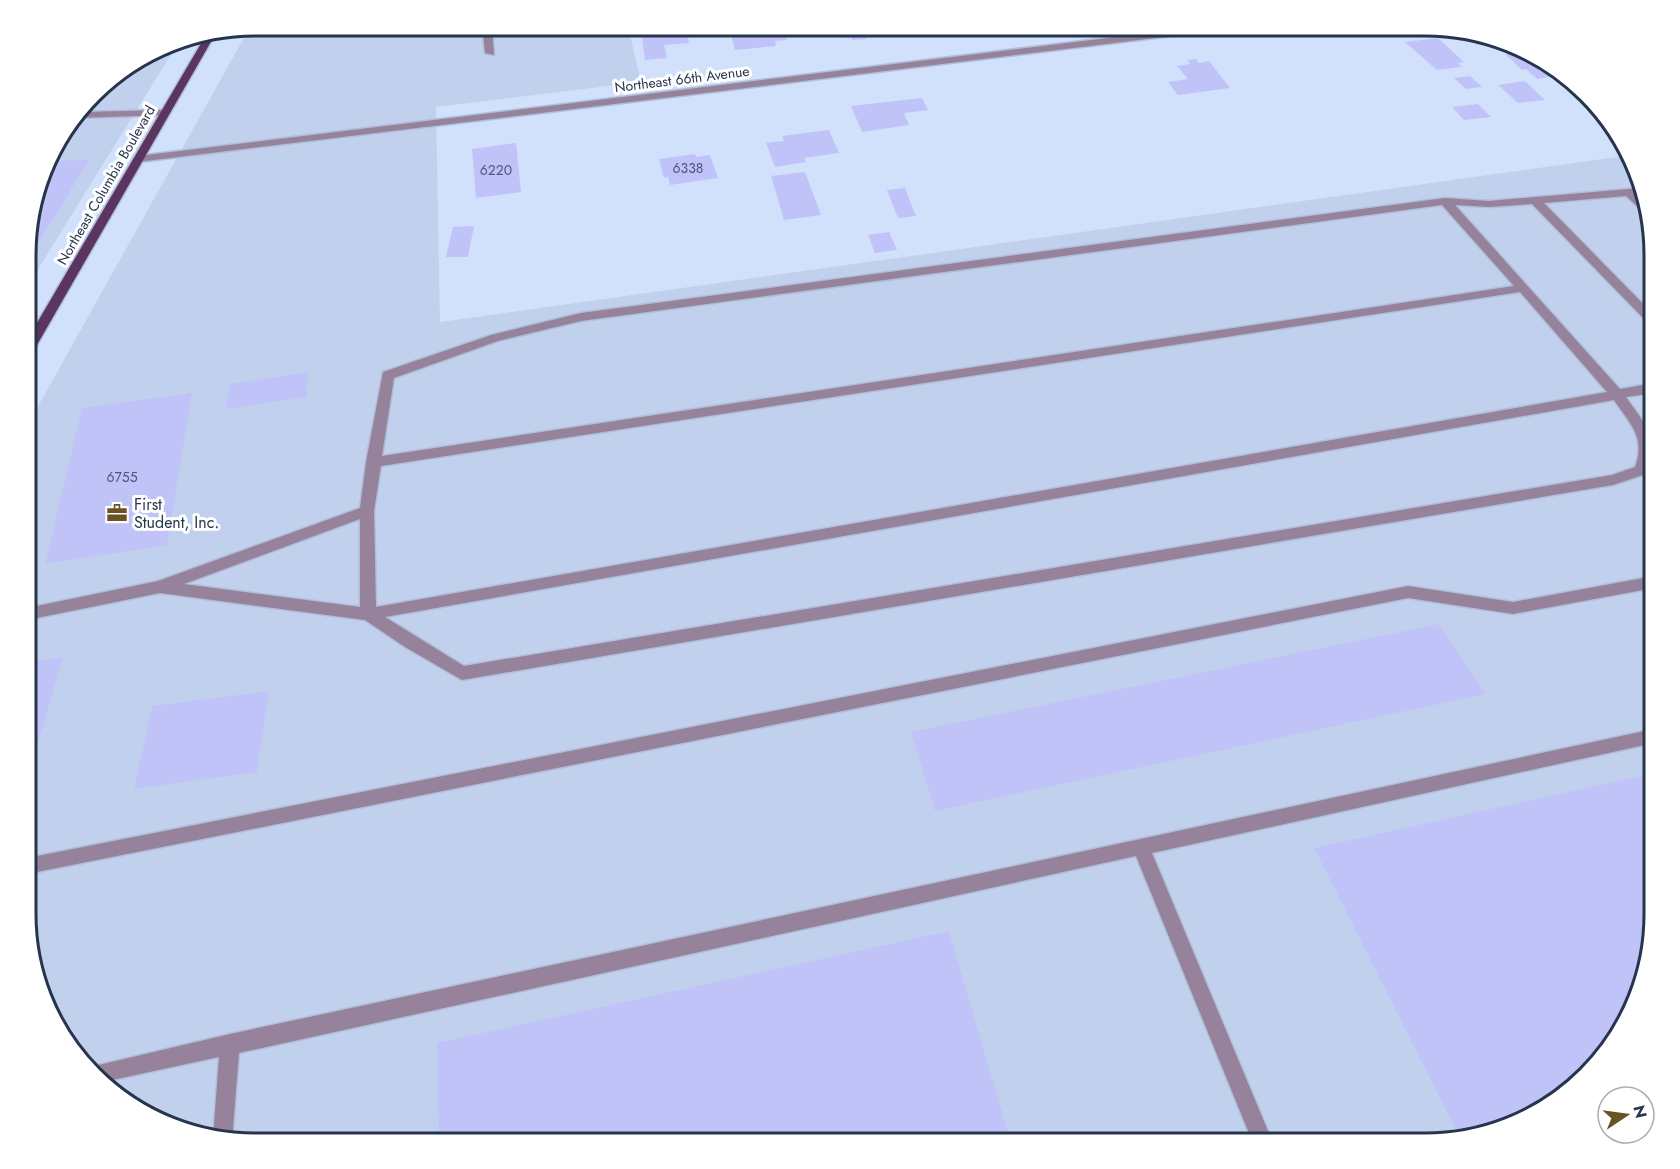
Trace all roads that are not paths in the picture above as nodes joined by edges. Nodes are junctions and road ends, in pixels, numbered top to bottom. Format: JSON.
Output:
{"nodes":[{"id":1,"x":488,"y":36,"type":"edge"},
{"id":2,"x":1148,"y":36,"type":"edge"},
{"id":3,"x":208,"y":41,"type":"edge"},
{"id":4,"x":490,"y":52,"type":"dead end"},
{"id":5,"x":165,"y":113,"type":"junction"},
{"id":6,"x":87,"y":115,"type":"edge"},
{"id":7,"x":138,"y":159,"type":"junction"},
{"id":8,"x":1635,"y":191,"type":"edge"},
{"id":9,"x":1535,"y":200,"type":"junction"},
{"id":10,"x":1445,"y":201,"type":"junction"},
{"id":11,"x":1523,"y":288,"type":"junction"},
{"id":12,"x":1644,"y":312,"type":"edge"},
{"id":13,"x":36,"y":336,"type":"edge"},
{"id":14,"x":1644,"y":390,"type":"edge"},
{"id":15,"x":1617,"y":394,"type":"junction"},
{"id":16,"x":1644,"y":438,"type":"edge"},
{"id":17,"x":1644,"y":461,"type":"edge"},
{"id":18,"x":373,"y":462,"type":"junction"},
{"id":19,"x":367,"y":511,"type":"junction"},
{"id":20,"x":1644,"y":584,"type":"edge"},
{"id":21,"x":160,"y":587,"type":"junction"},
{"id":22,"x":36,"y":612,"type":"edge"},
{"id":23,"x":368,"y":614,"type":"junction"},
{"id":24,"x":1644,"y":738,"type":"edge"},
{"id":25,"x":1141,"y":847,"type":"junction"},
{"id":26,"x":36,"y":864,"type":"edge"},
{"id":27,"x":230,"y":1044,"type":"junction"},
{"id":28,"x":104,"y":1072,"type":"edge"},
{"id":29,"x":224,"y":1131,"type":"edge"},
{"id":30,"x":1259,"y":1133,"type":"edge"}],
"edges":[{"from":1,"to":4,"type":"street"},
{"from":2,"to":7,"type":"street","name":"Northeast 66th Avenue"},
{"from":3,"to":5,"type":"main road","name":"Northeast Columbia Boulevard"},
{"from":5,"to":6,"type":"street"},
{"from":5,"to":7,"type":"main road","name":"Northeast Columbia Boulevard"},
{"from":7,"to":13,"type":"main road","name":"Northeast Columbia Boulevard"},
{"from":8,"to":9,"type":"street"},
{"from":9,"to":10,"type":"street"},
{"from":9,"to":12,"type":"street"},
{"from":10,"to":11,"type":"street"},
{"from":10,"to":18,"type":"street"},
{"from":11,"to":15,"type":"street"},
{"from":11,"to":18,"type":"street"},
{"from":14,"to":15,"type":"street"},
{"from":15,"to":16,"type":"street"},
{"from":15,"to":23,"type":"street"},
{"from":17,"to":23,"type":"street"},
{"from":18,"to":19,"type":"street"},
{"from":19,"to":21,"type":"street"},
{"from":19,"to":23,"type":"street"},
{"from":20,"to":26,"type":"street"},
{"from":21,"to":22,"type":"street"},
{"from":21,"to":23,"type":"street"},
{"from":24,"to":25,"type":"street"},
{"from":25,"to":27,"type":"street"},
{"from":25,"to":30,"type":"street"},
{"from":27,"to":28,"type":"street"},
{"from":27,"to":29,"type":"street"}]}
